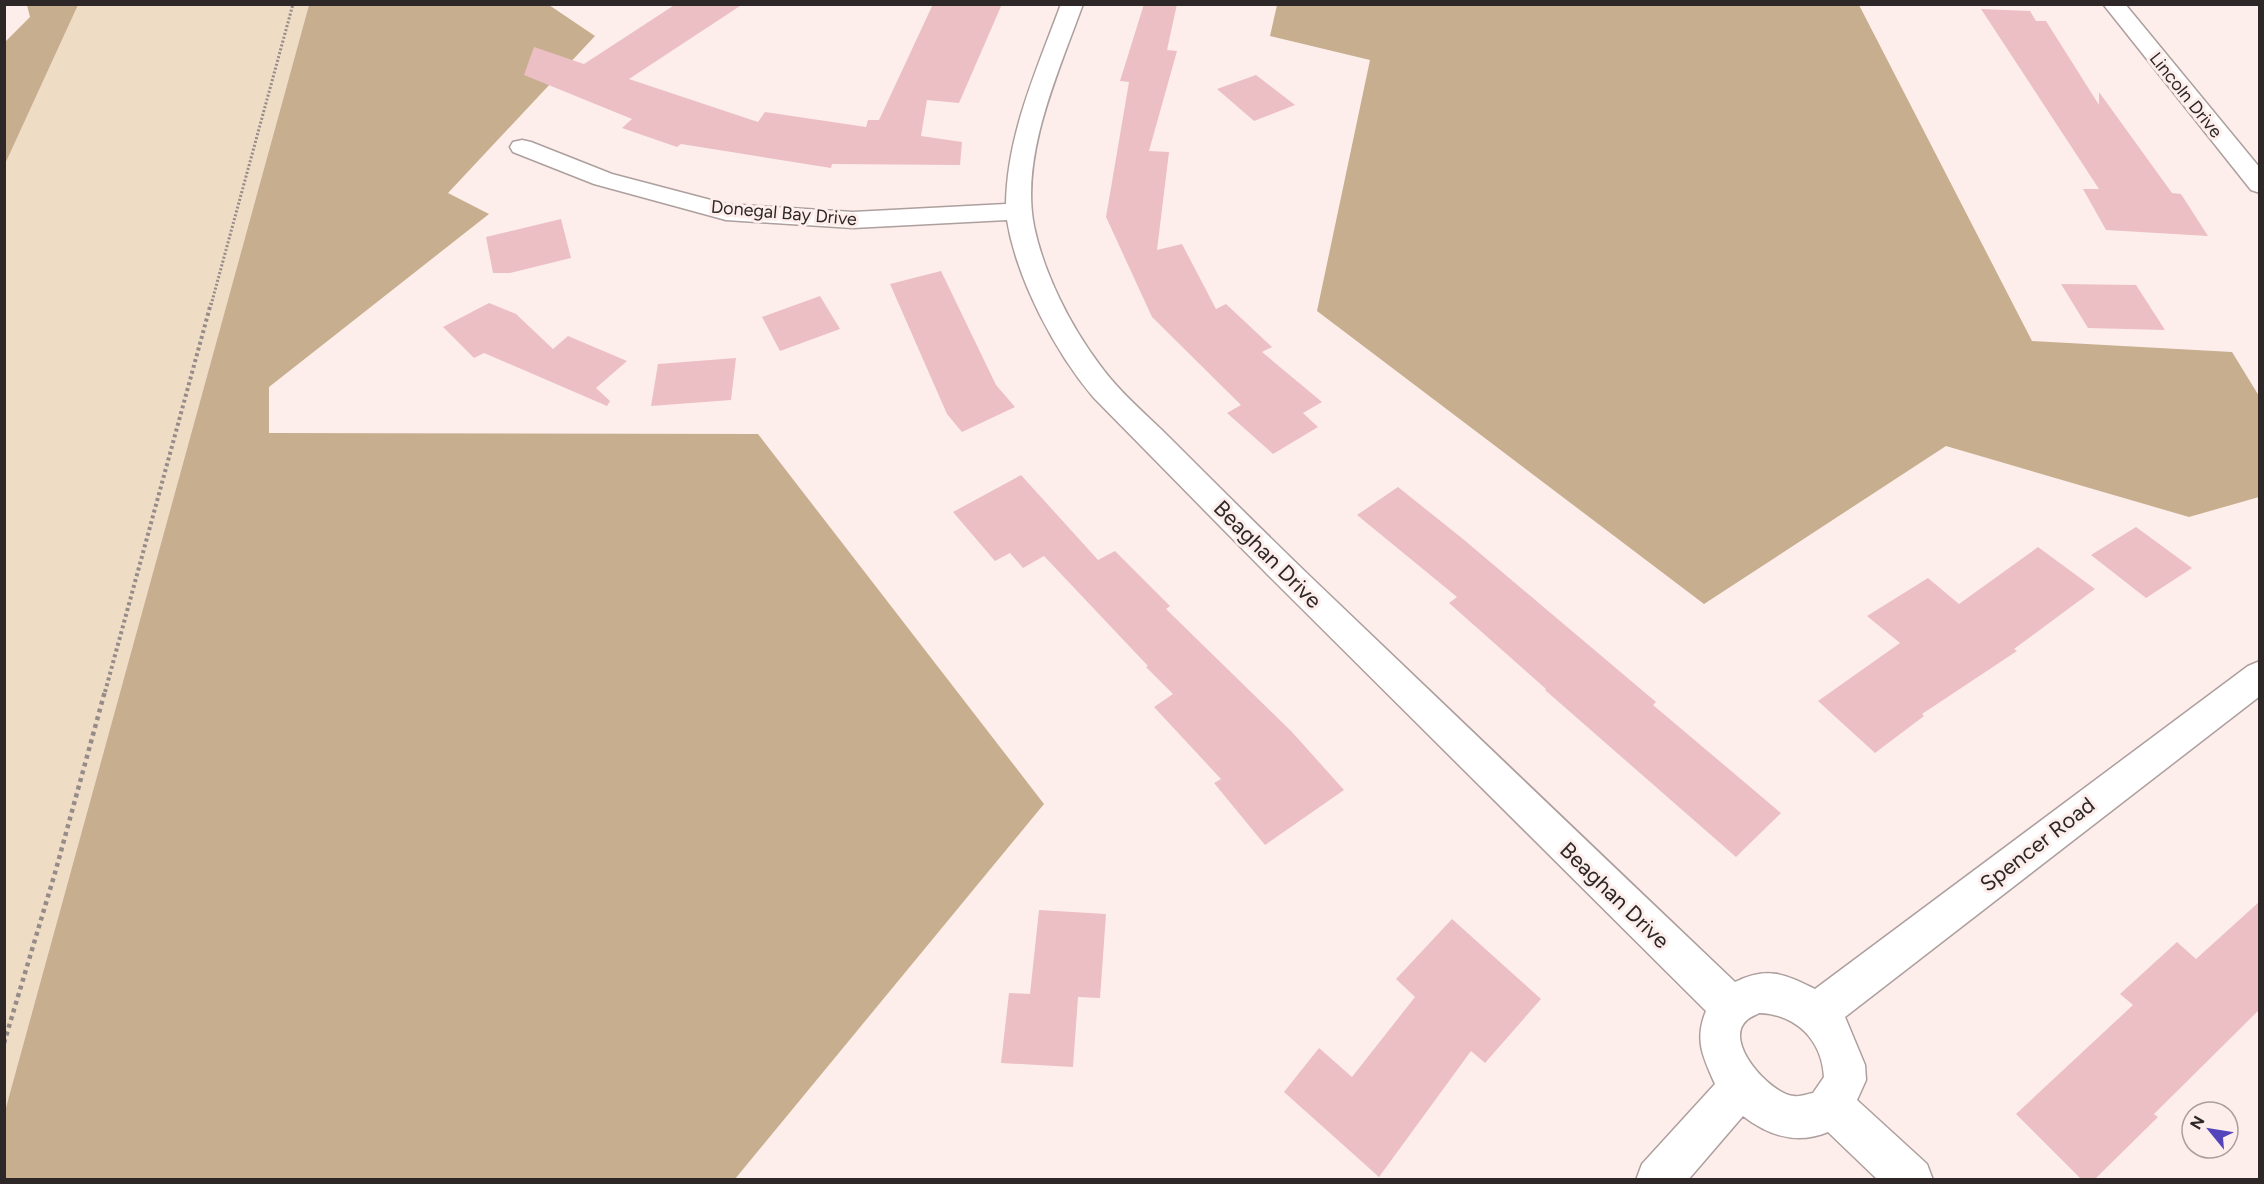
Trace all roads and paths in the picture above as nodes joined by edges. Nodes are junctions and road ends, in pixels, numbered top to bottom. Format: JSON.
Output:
{"nodes":[{"id":1,"x":293,"y":4,"type":"edge"},
{"id":2,"x":1072,"y":4,"type":"edge"},
{"id":3,"x":2113,"y":4,"type":"edge"},
{"id":4,"x":522,"y":147,"type":"dead end"},
{"id":5,"x":2259,"y":185,"type":"edge"},
{"id":6,"x":1019,"y":211,"type":"junction"},
{"id":7,"x":2259,"y":676,"type":"edge"},
{"id":8,"x":1730,"y":1006,"type":"junction"},
{"id":9,"x":1816,"y":1014,"type":"junction"},
{"id":10,"x":4,"y":1043,"type":"edge"},
{"id":11,"x":1740,"y":1087,"type":"junction"},
{"id":12,"x":1832,"y":1106,"type":"junction"},
{"id":13,"x":1658,"y":1179,"type":"edge"},
{"id":14,"x":1911,"y":1179,"type":"edge"}],
"edges":[{"from":1,"to":10,"type":"path"},
{"from":2,"to":6,"type":"street","name":"Beaghan Drive"},
{"from":3,"to":5,"type":"street","name":"Lincoln Drive"},
{"from":4,"to":6,"type":"street","name":"Donegal Bay Drive"},
{"from":6,"to":8,"type":"street","name":"Beaghan Drive"},
{"from":7,"to":9,"type":"street","name":"Spencer Road"},
{"from":8,"to":9,"type":"street"},
{"from":8,"to":11,"type":"street"},
{"from":9,"to":12,"type":"street"},
{"from":11,"to":12,"type":"street"},
{"from":11,"to":13,"type":"street"},
{"from":12,"to":14,"type":"street"}]}
